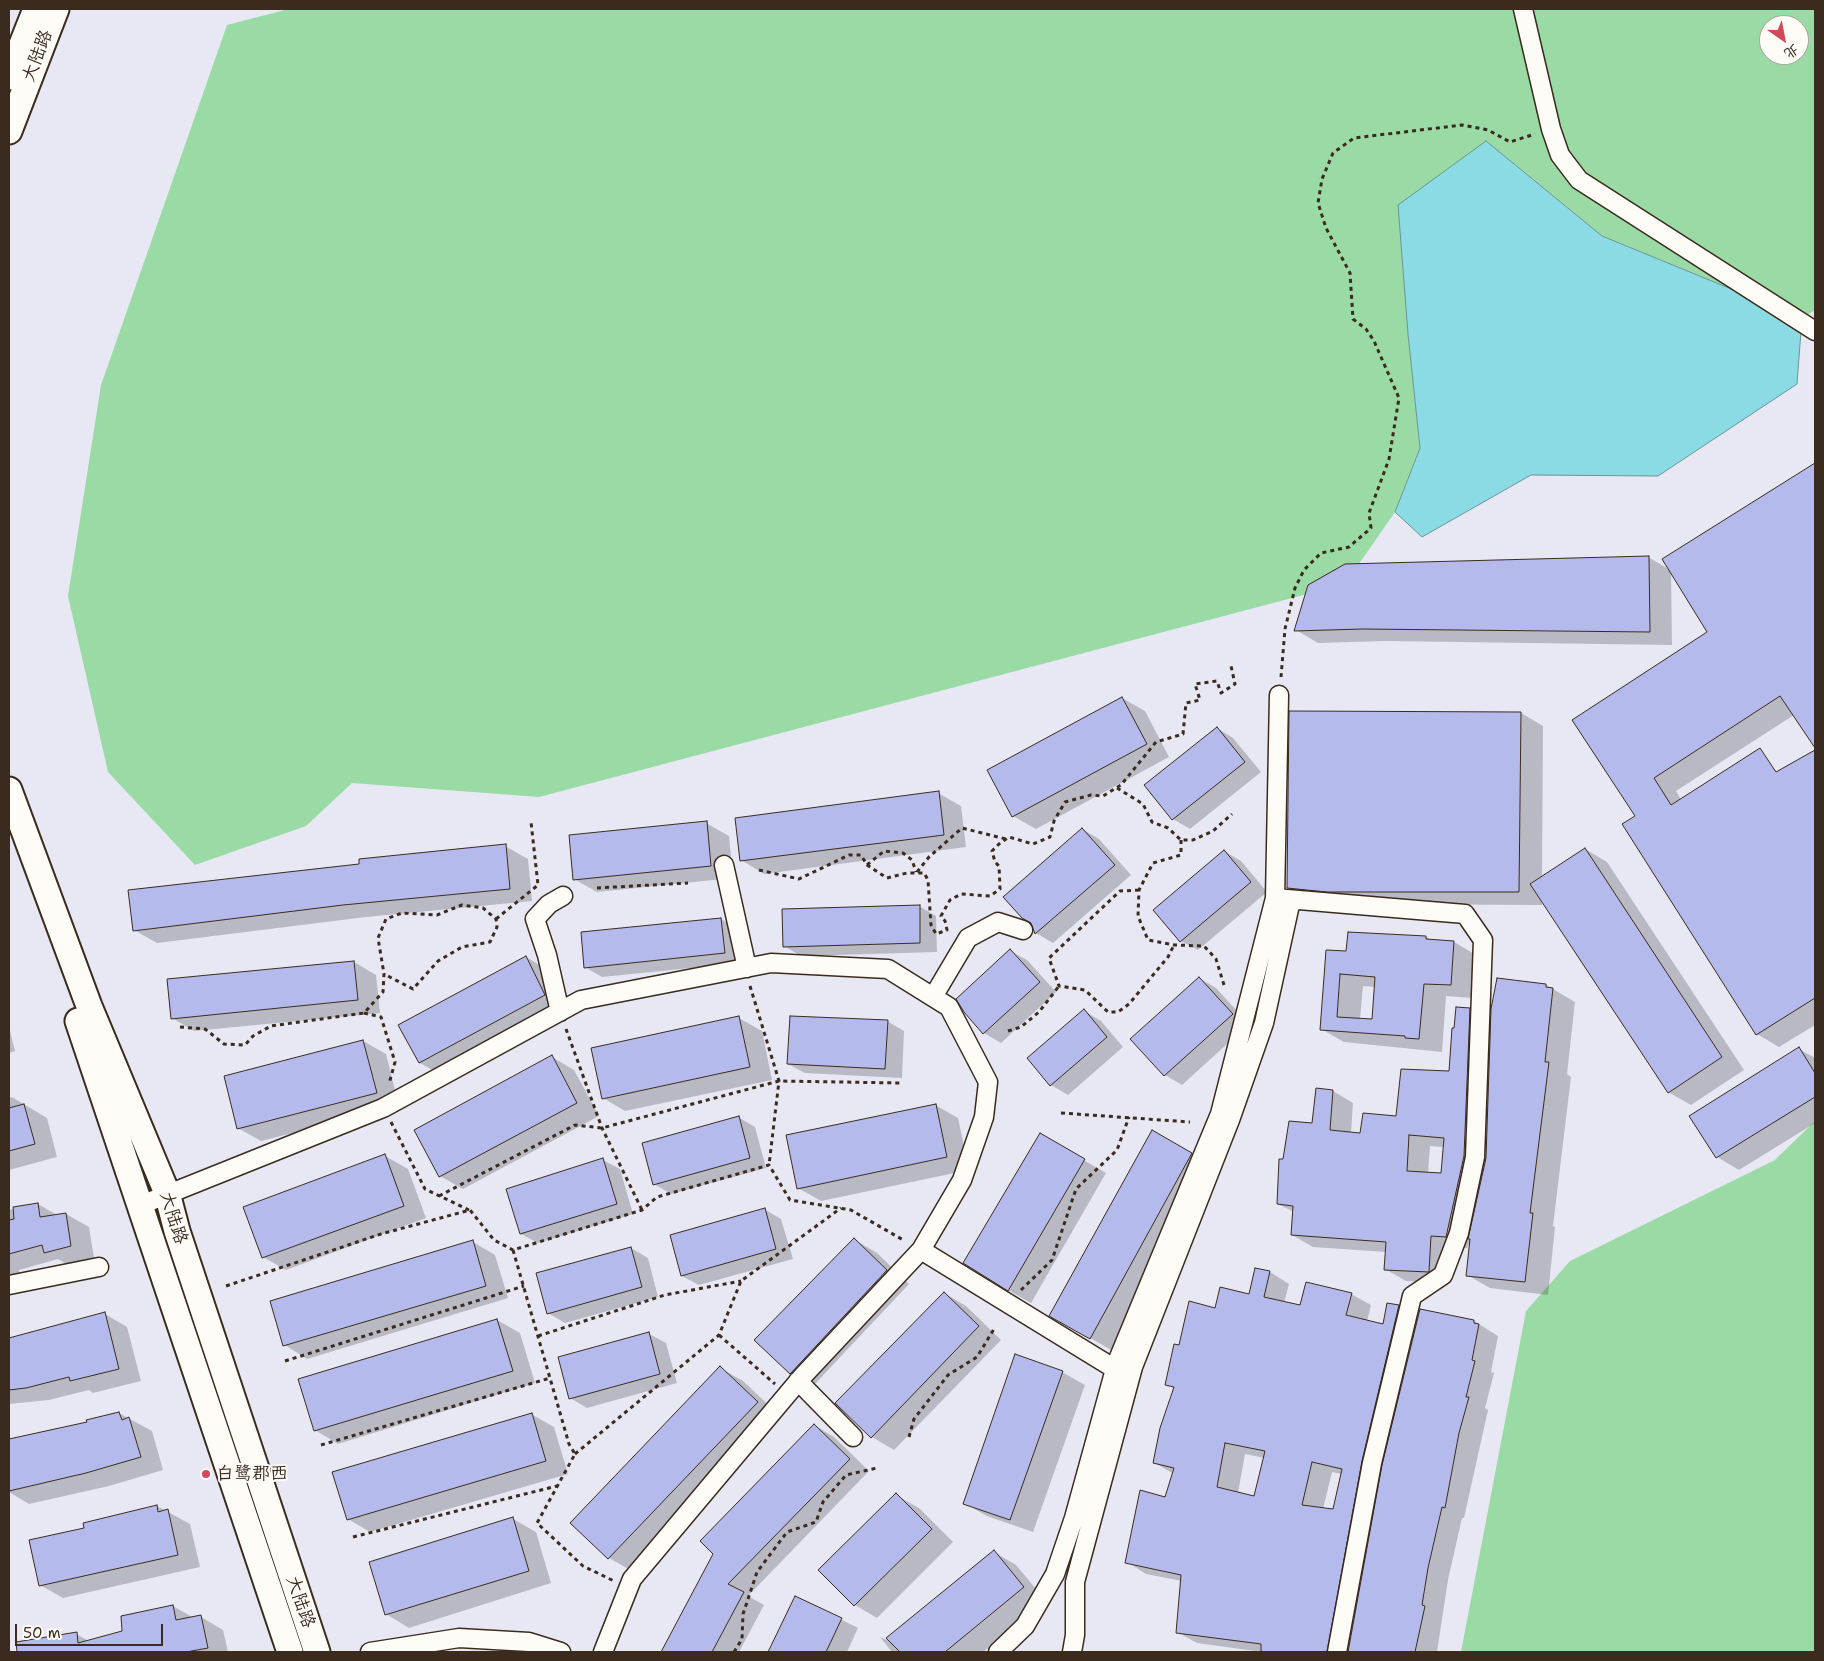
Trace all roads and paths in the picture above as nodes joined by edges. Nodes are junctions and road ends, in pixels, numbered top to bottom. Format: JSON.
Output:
{"nodes":[{"id":1,"x":36,"y":9,"type":"edge"},
{"id":2,"x":56,"y":9,"type":"edge"},
{"id":3,"x":1523,"y":9,"type":"edge"},
{"id":4,"x":9,"y":77,"type":"edge"},
{"id":5,"x":1551,"y":129,"type":"junction"},
{"id":6,"x":9,"y":131,"type":"edge"},
{"id":7,"x":1815,"y":331,"type":"edge"},
{"id":8,"x":1231,"y":666,"type":"dead end"},
{"id":9,"x":1279,"y":695,"type":"joint"},
{"id":10,"x":1116,"y":788,"type":"junction"},
{"id":11,"x":9,"y":790,"type":"edge"},
{"id":12,"x":1232,"y":814,"type":"dead end"},
{"id":13,"x":531,"y":822,"type":"dead end"},
{"id":14,"x":1006,"y":839,"type":"junction"},
{"id":15,"x":1181,"y":840,"type":"junction"},
{"id":16,"x":9,"y":842,"type":"edge"},
{"id":17,"x":724,"y":865,"type":"dead end"},
{"id":18,"x":867,"y":865,"type":"junction"},
{"id":19,"x":759,"y":870,"type":"dead end"},
{"id":20,"x":916,"y":873,"type":"junction"},
{"id":21,"x":688,"y":883,"type":"dead end"},
{"id":22,"x":597,"y":888,"type":"dead end"},
{"id":23,"x":1139,"y":890,"type":"junction"},
{"id":24,"x":563,"y":896,"type":"dead end"},
{"id":25,"x":1283,"y":899,"type":"junction"},
{"id":26,"x":496,"y":919,"type":"junction"},
{"id":27,"x":1023,"y":930,"type":"dead end"},
{"id":28,"x":1174,"y":945,"type":"junction"},
{"id":29,"x":745,"y":968,"type":"junction"},
{"id":30,"x":384,"y":974,"type":"junction"},
{"id":31,"x":1224,"y":985,"type":"dead end"},
{"id":32,"x":1059,"y":986,"type":"junction"},
{"id":33,"x":933,"y":997,"type":"junction"},
{"id":34,"x":560,"y":1012,"type":"junction"},
{"id":35,"x":364,"y":1013,"type":"junction"},
{"id":36,"x":180,"y":1027,"type":"dead end"},
{"id":37,"x":1008,"y":1031,"type":"dead end"},
{"id":38,"x":779,"y":1081,"type":"junction"},
{"id":39,"x":901,"y":1082,"type":"dead end"},
{"id":40,"x":383,"y":1108,"type":"junction"},
{"id":41,"x":1061,"y":1113,"type":"dead end"},
{"id":42,"x":1129,"y":1117,"type":"junction"},
{"id":43,"x":1190,"y":1122,"type":"dead end"},
{"id":44,"x":602,"y":1128,"type":"junction"},
{"id":45,"x":769,"y":1165,"type":"junction"},
{"id":46,"x":167,"y":1193,"type":"junction"},
{"id":47,"x":439,"y":1196,"type":"junction"},
{"id":48,"x":141,"y":1205,"type":"junction"},
{"id":49,"x":841,"y":1208,"type":"junction"},
{"id":50,"x":470,"y":1210,"type":"junction"},
{"id":51,"x":642,"y":1210,"type":"junction"},
{"id":52,"x":513,"y":1250,"type":"junction"},
{"id":53,"x":921,"y":1250,"type":"junction"},
{"id":54,"x":99,"y":1267,"type":"dead end"},
{"id":55,"x":741,"y":1281,"type":"junction"},
{"id":56,"x":9,"y":1285,"type":"edge"},
{"id":57,"x":226,"y":1286,"type":"dead end"},
{"id":58,"x":524,"y":1286,"type":"junction"},
{"id":59,"x":1017,"y":1296,"type":"dead end"},
{"id":60,"x":994,"y":1330,"type":"dead end"},
{"id":61,"x":719,"y":1335,"type":"junction"},
{"id":62,"x":538,"y":1336,"type":"junction"},
{"id":63,"x":286,"y":1361,"type":"dead end"},
{"id":64,"x":1115,"y":1369,"type":"junction"},
{"id":65,"x":550,"y":1378,"type":"junction"},
{"id":66,"x":798,"y":1381,"type":"junction"},
{"id":67,"x":777,"y":1386,"type":"dead end"},
{"id":68,"x":854,"y":1437,"type":"dead end"},
{"id":69,"x":909,"y":1437,"type":"dead end"},
{"id":70,"x":320,"y":1444,"type":"dead end"},
{"id":71,"x":575,"y":1454,"type":"junction"},
{"id":72,"x":878,"y":1468,"type":"dead end"},
{"id":73,"x":558,"y":1486,"type":"junction"},
{"id":74,"x":353,"y":1537,"type":"dead end"},
{"id":75,"x":628,"y":1587,"type":"junction"},
{"id":76,"x":290,"y":1652,"type":"edge"},
{"id":77,"x":318,"y":1652,"type":"edge"},
{"id":78,"x":370,"y":1652,"type":"edge"},
{"id":79,"x":561,"y":1652,"type":"edge"},
{"id":80,"x":603,"y":1652,"type":"edge"},
{"id":81,"x":734,"y":1652,"type":"edge"},
{"id":82,"x":998,"y":1652,"type":"edge"},
{"id":83,"x":1072,"y":1652,"type":"edge"},
{"id":84,"x":1337,"y":1652,"type":"edge"}],
"edges":[{"from":1,"to":4,"type":"main road","name":"大陆路"},
{"from":2,"to":6,"type":"main road","name":"大陆路"},
{"from":3,"to":5,"type":"street"},
{"from":5,"to":7,"type":"street"},
{"from":5,"to":9,"type":"path"},
{"from":8,"to":10,"type":"path"},
{"from":9,"to":25,"type":"street"},
{"from":10,"to":14,"type":"path"},
{"from":10,"to":15,"type":"path"},
{"from":11,"to":46,"type":"main road","name":"大陆路"},
{"from":12,"to":15,"type":"path"},
{"from":13,"to":26,"type":"path"},
{"from":14,"to":20,"type":"path"},
{"from":14,"to":20,"type":"path"},
{"from":15,"to":23,"type":"path"},
{"from":16,"to":48,"type":"main road","name":"大陆路"},
{"from":17,"to":29,"type":"street"},
{"from":18,"to":19,"type":"path"},
{"from":18,"to":20,"type":"path"},
{"from":18,"to":20,"type":"path"},
{"from":21,"to":22,"type":"path"},
{"from":23,"to":28,"type":"path"},
{"from":23,"to":32,"type":"path"},
{"from":24,"to":34,"type":"street"},
{"from":25,"to":64,"type":"street"},
{"from":25,"to":83,"type":"street"},
{"from":25,"to":84,"type":"street"},
{"from":26,"to":30,"type":"path"},
{"from":26,"to":30,"type":"path"},
{"from":27,"to":33,"type":"street"},
{"from":28,"to":31,"type":"path"},
{"from":28,"to":32,"type":"path"},
{"from":29,"to":33,"type":"street"},
{"from":29,"to":34,"type":"street"},
{"from":29,"to":38,"type":"path"},
{"from":30,"to":35,"type":"path"},
{"from":32,"to":37,"type":"path"},
{"from":33,"to":53,"type":"street"},
{"from":34,"to":40,"type":"street"},
{"from":34,"to":44,"type":"path"},
{"from":35,"to":36,"type":"path"},
{"from":35,"to":40,"type":"path"},
{"from":38,"to":39,"type":"path"},
{"from":38,"to":44,"type":"path"},
{"from":38,"to":45,"type":"path"},
{"from":40,"to":46,"type":"street"},
{"from":40,"to":47,"type":"path"},
{"from":41,"to":42,"type":"path"},
{"from":42,"to":43,"type":"path"},
{"from":42,"to":59,"type":"path"},
{"from":44,"to":47,"type":"path"},
{"from":44,"to":51,"type":"path"},
{"from":45,"to":49,"type":"path"},
{"from":45,"to":51,"type":"path"},
{"from":46,"to":48,"type":"street"},
{"from":46,"to":77,"type":"main road","name":"大陆路"},
{"from":47,"to":50,"type":"path"},
{"from":48,"to":76,"type":"main road","name":"大陆路"},
{"from":49,"to":53,"type":"path"},
{"from":49,"to":55,"type":"path"},
{"from":50,"to":52,"type":"path"},
{"from":50,"to":57,"type":"path"},
{"from":51,"to":52,"type":"path"},
{"from":52,"to":58,"type":"path"},
{"from":53,"to":64,"type":"street"},
{"from":53,"to":66,"type":"street"},
{"from":54,"to":56,"type":"street"},
{"from":55,"to":61,"type":"path"},
{"from":55,"to":62,"type":"path"},
{"from":58,"to":62,"type":"path"},
{"from":58,"to":63,"type":"path"},
{"from":60,"to":69,"type":"path"},
{"from":61,"to":67,"type":"path"},
{"from":61,"to":71,"type":"path"},
{"from":62,"to":65,"type":"path"},
{"from":64,"to":82,"type":"street"},
{"from":65,"to":70,"type":"path"},
{"from":65,"to":71,"type":"path"},
{"from":66,"to":68,"type":"street"},
{"from":66,"to":75,"type":"street"},
{"from":71,"to":73,"type":"path"},
{"from":72,"to":81,"type":"path"},
{"from":73,"to":74,"type":"path"},
{"from":73,"to":75,"type":"path"},
{"from":75,"to":80,"type":"street"},
{"from":78,"to":79,"type":"street"}]}
